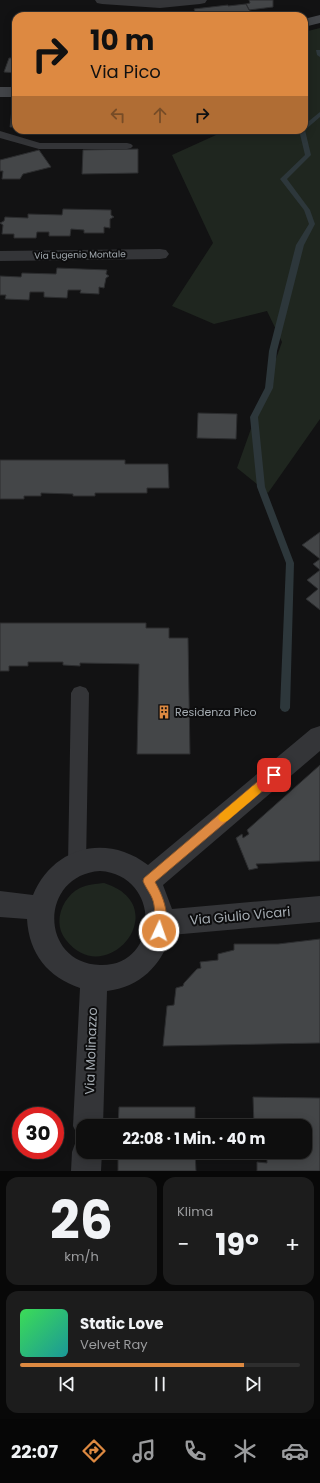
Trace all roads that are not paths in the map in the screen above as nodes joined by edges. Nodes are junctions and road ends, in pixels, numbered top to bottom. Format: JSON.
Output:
{"nodes":[{"id":1,"x":102,"y":0,"type":"edge"},
{"id":2,"x":200,"y":0,"type":"edge"},
{"id":3,"x":0,"y":92,"type":"edge"},
{"id":4,"x":12,"y":92,"type":"edge"},
{"id":5,"x":0,"y":134,"type":"edge"},
{"id":6,"x":127,"y":146,"type":"dead end"},
{"id":7,"x":160,"y":254,"type":"dead end"},
{"id":8,"x":0,"y":256,"type":"edge"},
{"id":9,"x":80,"y":693,"type":"dead end"},
{"id":10,"x":320,"y":736,"type":"edge"},
{"id":11,"x":77,"y":865,"type":"junction"},
{"id":12,"x":148,"y":881,"type":"junction"},
{"id":13,"x":0,"y":904,"type":"edge"},
{"id":14,"x":41,"y":908,"type":"junction"},
{"id":15,"x":320,"y":909,"type":"edge"},
{"id":16,"x":161,"y":923,"type":"junction"},
{"id":17,"x":94,"y":977,"type":"junction"},
{"id":18,"x":88,"y":1119,"type":"edge"},
{"id":19,"x":87,"y":1159,"type":"edge"},
{"id":20,"x":86,"y":1171,"type":"edge"}],
"edges":[{"from":1,"to":2,"type":"street"},
{"from":3,"to":4,"type":"main road"},
{"from":5,"to":6,"type":"lane"},
{"from":7,"to":8,"type":"street","name":"Via Eugenio Montale"},
{"from":9,"to":11,"type":"lane"},
{"from":10,"to":12,"type":"street"},
{"from":11,"to":12,"type":"street"},
{"from":11,"to":14,"type":"street"},
{"from":12,"to":16,"type":"street"},
{"from":13,"to":14,"type":"street"},
{"from":14,"to":17,"type":"street"},
{"from":15,"to":16,"type":"street","name":"Via Giulio Vicari"},
{"from":16,"to":17,"type":"street"},
{"from":17,"to":18,"type":"street","name":"Via Molinazzo"},
{"from":19,"to":20,"type":"street"}]}
